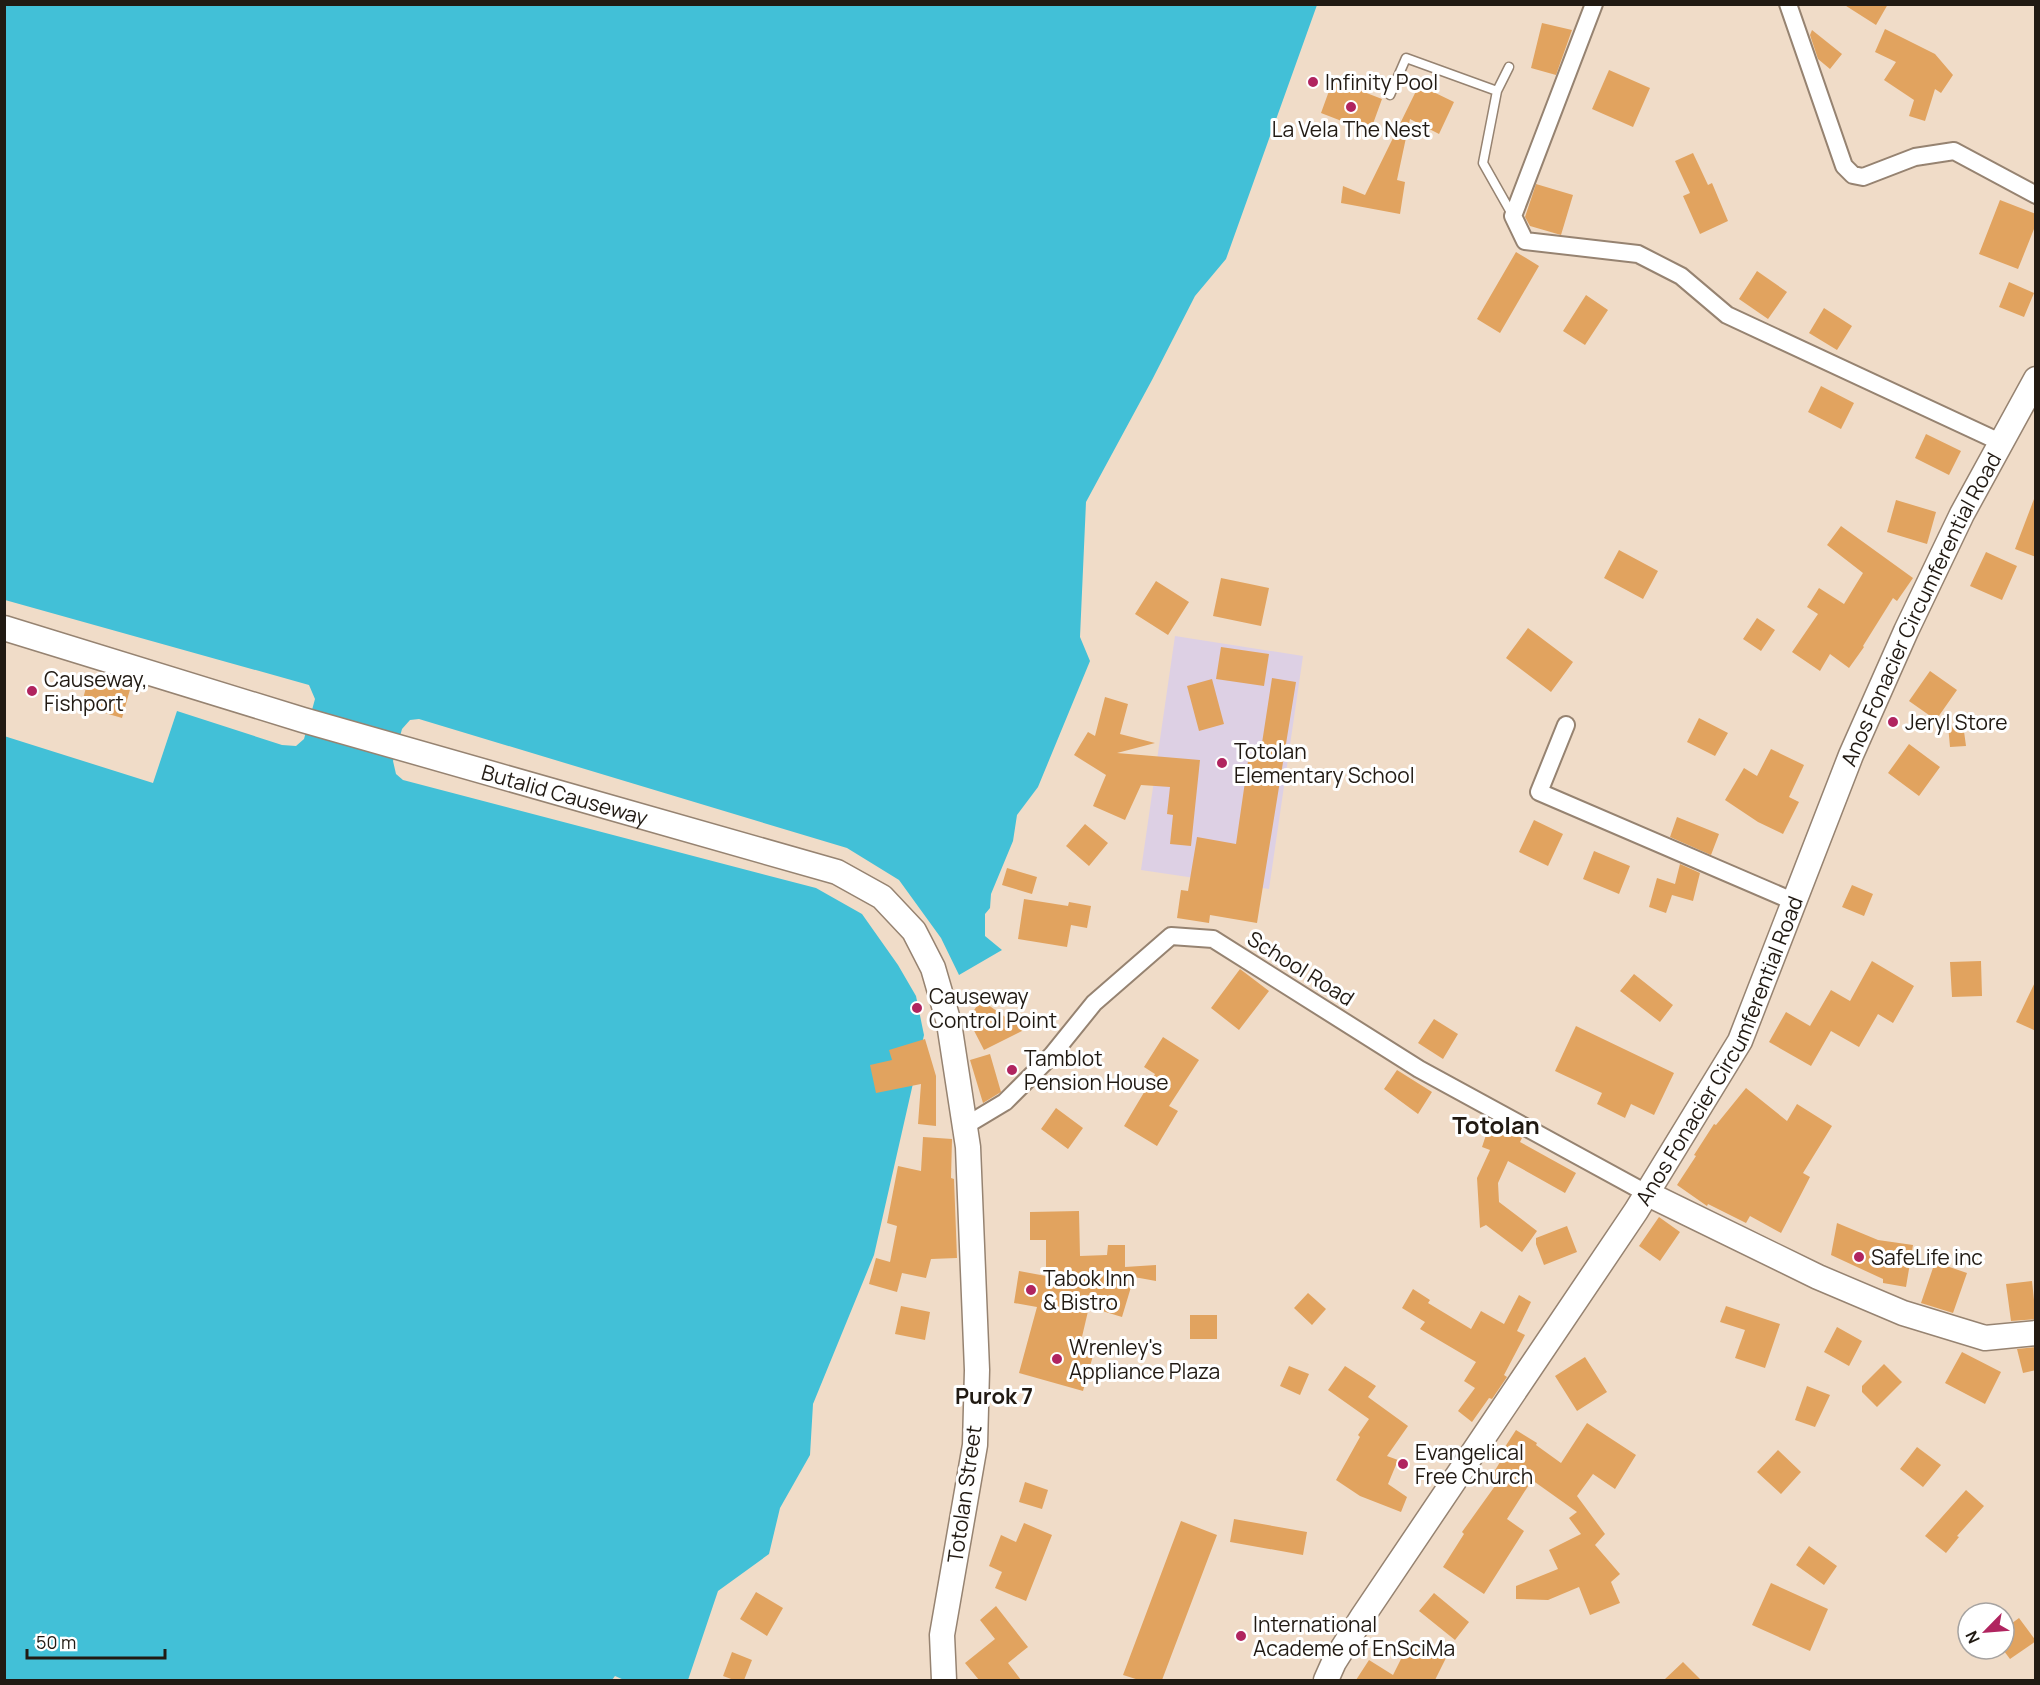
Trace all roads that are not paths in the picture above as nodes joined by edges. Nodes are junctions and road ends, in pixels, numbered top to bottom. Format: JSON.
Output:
{"nodes":[{"id":1,"x":1594,"y":4,"type":"edge"},
{"id":2,"x":1788,"y":4,"type":"edge"},
{"id":3,"x":1509,"y":67,"type":"dead end"},
{"id":4,"x":1497,"y":91,"type":"junction"},
{"id":5,"x":1390,"y":95,"type":"dead end"},
{"id":6,"x":2036,"y":195,"type":"edge"},
{"id":7,"x":1513,"y":216,"type":"junction"},
{"id":8,"x":2036,"y":379,"type":"edge"},
{"id":9,"x":2000,"y":442,"type":"junction"},
{"id":10,"x":4,"y":628,"type":"edge"},
{"id":11,"x":1566,"y":725,"type":"dead end"},
{"id":12,"x":1795,"y":902,"type":"junction"},
{"id":13,"x":965,"y":1126,"type":"junction"},
{"id":14,"x":1646,"y":1193,"type":"junction"},
{"id":15,"x":2036,"y":1333,"type":"edge"},
{"id":16,"x":944,"y":1680,"type":"edge"},
{"id":17,"x":1326,"y":1680,"type":"edge"}],
"edges":[{"from":1,"to":7,"type":"street"},
{"from":2,"to":6,"type":"street"},
{"from":3,"to":4,"type":"lane"},
{"from":4,"to":5,"type":"lane"},
{"from":4,"to":7,"type":"lane"},
{"from":7,"to":9,"type":"street"},
{"from":8,"to":9,"type":"main road","name":"Anos Fonacier Circumferential Road"},
{"from":9,"to":12,"type":"main road","name":"Anos Fonacier Circumferential Road"},
{"from":10,"to":13,"type":"main road","name":"Butalid Causeway"},
{"from":11,"to":12,"type":"street"},
{"from":12,"to":14,"type":"main road","name":"Anos Fonacier Circumferential Road"},
{"from":13,"to":14,"type":"street","name":"School Road"},
{"from":13,"to":16,"type":"main road","name":"Totolan Street"},
{"from":14,"to":15,"type":"main road"},
{"from":14,"to":17,"type":"main road","name":"Anos Fonacier Circumferential Road"}]}
